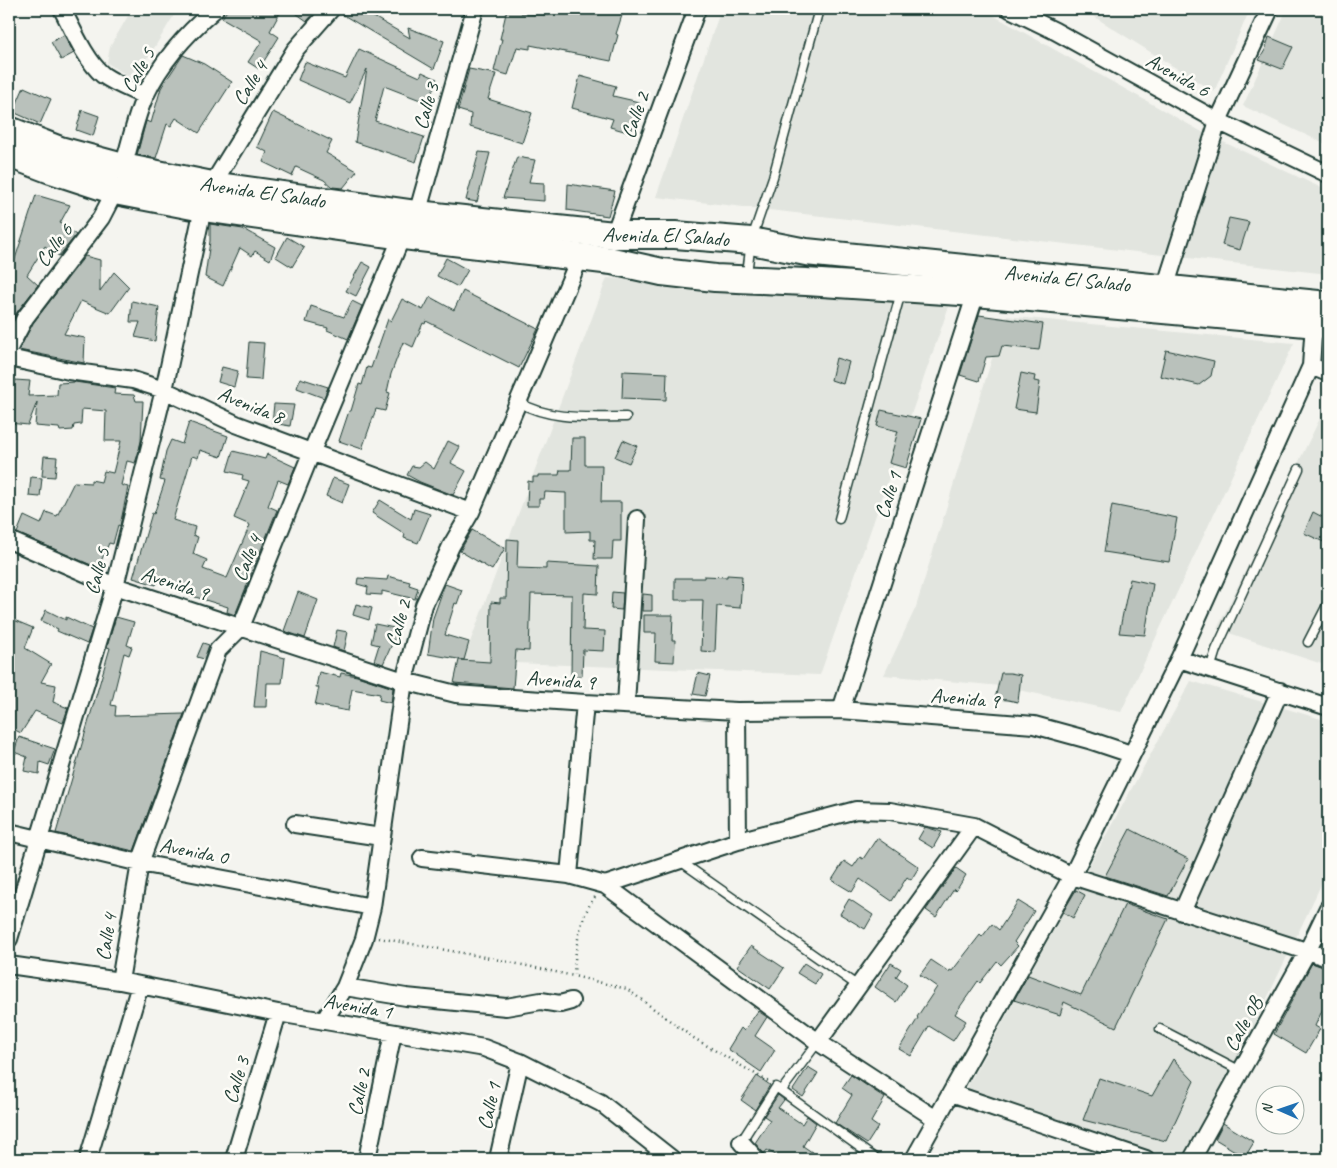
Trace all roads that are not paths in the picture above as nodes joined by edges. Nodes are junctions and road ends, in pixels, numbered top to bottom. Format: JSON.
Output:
{"nodes":[{"id":1,"x":62,"y":9,"type":"edge"},
{"id":2,"x":215,"y":9,"type":"edge"},
{"id":3,"x":332,"y":9,"type":"edge"},
{"id":4,"x":475,"y":9,"type":"edge"},
{"id":5,"x":697,"y":9,"type":"edge"},
{"id":6,"x":818,"y":9,"type":"edge"},
{"id":7,"x":1010,"y":9,"type":"edge"},
{"id":8,"x":1270,"y":9,"type":"edge"},
{"id":9,"x":145,"y":96,"type":"junction"},
{"id":10,"x":1218,"y":122,"type":"junction"},
{"id":11,"x":9,"y":130,"type":"edge"},
{"id":12,"x":9,"y":154,"type":"edge"},
{"id":13,"x":1328,"y":174,"type":"edge"},
{"id":14,"x":119,"y":179,"type":"junction"},
{"id":15,"x":208,"y":197,"type":"junction"},
{"id":16,"x":417,"y":214,"type":"junction"},
{"id":17,"x":614,"y":235,"type":"junction"},
{"id":18,"x":402,"y":236,"type":"junction"},
{"id":19,"x":752,"y":241,"type":"junction"},
{"id":20,"x":580,"y":256,"type":"junction"},
{"id":21,"x":746,"y":279,"type":"junction"},
{"id":22,"x":902,"y":288,"type":"junction"},
{"id":23,"x":1165,"y":288,"type":"junction"},
{"id":24,"x":976,"y":293,"type":"junction"},
{"id":25,"x":1324,"y":318,"type":"edge"},
{"id":26,"x":9,"y":348,"type":"edge"},
{"id":27,"x":9,"y":358,"type":"edge"},
{"id":28,"x":1311,"y":366,"type":"junction"},
{"id":29,"x":1328,"y":373,"type":"edge"},
{"id":30,"x":164,"y":390,"type":"junction"},
{"id":31,"x":518,"y":402,"type":"junction"},
{"id":32,"x":626,"y":417,"type":"dead end"},
{"id":33,"x":312,"y":451,"type":"junction"},
{"id":34,"x":1299,"y":468,"type":"dead end"},
{"id":35,"x":471,"y":512,"type":"junction"},
{"id":36,"x":638,"y":519,"type":"dead end"},
{"id":37,"x":839,"y":520,"type":"dead end"},
{"id":38,"x":9,"y":540,"type":"edge"},
{"id":39,"x":116,"y":586,"type":"junction"},
{"id":40,"x":1328,"y":603,"type":"edge"},
{"id":41,"x":242,"y":627,"type":"junction"},
{"id":42,"x":1308,"y":642,"type":"dead end"},
{"id":43,"x":1179,"y":659,"type":"junction"},
{"id":44,"x":1210,"y":669,"type":"junction"},
{"id":45,"x":404,"y":680,"type":"junction"},
{"id":46,"x":1280,"y":691,"type":"junction"},
{"id":47,"x":585,"y":703,"type":"junction"},
{"id":48,"x":626,"y":705,"type":"junction"},
{"id":49,"x":1328,"y":707,"type":"edge"},
{"id":50,"x":841,"y":710,"type":"junction"},
{"id":51,"x":737,"y":711,"type":"junction"},
{"id":52,"x":1131,"y":754,"type":"junction"},
{"id":53,"x":295,"y":824,"type":"dead end"},
{"id":54,"x":974,"y":826,"type":"junction"},
{"id":55,"x":9,"y":832,"type":"edge"},
{"id":56,"x":381,"y":837,"type":"junction"},
{"id":57,"x":40,"y":839,"type":"junction"},
{"id":58,"x":738,"y":841,"type":"junction"},
{"id":59,"x":422,"y":858,"type":"dead end"},
{"id":60,"x":680,"y":861,"type":"junction"},
{"id":61,"x":140,"y":863,"type":"junction"},
{"id":62,"x":569,"y":875,"type":"junction"},
{"id":63,"x":1072,"y":876,"type":"junction"},
{"id":64,"x":605,"y":885,"type":"junction"},
{"id":65,"x":372,"y":907,"type":"junction"},
{"id":66,"x":1328,"y":908,"type":"edge"},
{"id":67,"x":1182,"y":912,"type":"junction"},
{"id":68,"x":9,"y":939,"type":"edge"},
{"id":69,"x":1307,"y":952,"type":"junction"},
{"id":70,"x":1328,"y":958,"type":"edge"},
{"id":71,"x":9,"y":964,"type":"edge"},
{"id":72,"x":120,"y":982,"type":"junction"},
{"id":73,"x":140,"y":985,"type":"junction"},
{"id":74,"x":858,"y":986,"type":"junction"},
{"id":75,"x":345,"y":987,"type":"junction"},
{"id":76,"x":570,"y":1001,"type":"dead end"},
{"id":77,"x":278,"y":1013,"type":"junction"},
{"id":78,"x":324,"y":1021,"type":"junction"},
{"id":79,"x":1160,"y":1029,"type":"dead end"},
{"id":80,"x":393,"y":1033,"type":"junction"},
{"id":81,"x":818,"y":1042,"type":"junction"},
{"id":82,"x":520,"y":1062,"type":"junction"},
{"id":83,"x":1241,"y":1071,"type":"junction"},
{"id":84,"x":779,"y":1088,"type":"junction"},
{"id":85,"x":951,"y":1093,"type":"junction"},
{"id":86,"x":936,"y":1119,"type":"junction"},
{"id":87,"x":740,"y":1142,"type":"joint"},
{"id":88,"x":88,"y":1159,"type":"edge"},
{"id":89,"x":234,"y":1159,"type":"edge"},
{"id":90,"x":367,"y":1159,"type":"edge"},
{"id":91,"x":498,"y":1159,"type":"edge"},
{"id":92,"x":672,"y":1159,"type":"edge"},
{"id":93,"x":756,"y":1159,"type":"edge"},
{"id":94,"x":876,"y":1159,"type":"edge"},
{"id":95,"x":914,"y":1159,"type":"edge"},
{"id":96,"x":1146,"y":1159,"type":"edge"},
{"id":97,"x":1192,"y":1159,"type":"edge"}],
"edges":[{"from":1,"to":9,"type":"street"},
{"from":2,"to":9,"type":"street","name":"Calle 5"},
{"from":3,"to":15,"type":"street","name":"Calle 4"},
{"from":4,"to":16,"type":"street","name":"Calle 3"},
{"from":5,"to":17,"type":"street","name":"Calle 2"},
{"from":6,"to":19,"type":"lane"},
{"from":7,"to":10,"type":"street","name":"Avenida 6"},
{"from":8,"to":10,"type":"street"},
{"from":9,"to":14,"type":"street","name":"Calle 5"},
{"from":10,"to":13,"type":"street","name":"Avenida 6"},
{"from":10,"to":23,"type":"street"},
{"from":11,"to":14,"type":"main road","name":"Avenida El Salado"},
{"from":12,"to":14,"type":"main road","name":"Avenida El Salado"},
{"from":14,"to":15,"type":"main road","name":"Avenida El Salado"},
{"from":14,"to":26,"type":"street","name":"Calle 6"},
{"from":15,"to":16,"type":"main road","name":"Avenida El Salado"},
{"from":15,"to":18,"type":"main road","name":"Avenida El Salado"},
{"from":15,"to":30,"type":"street","name":"Calle 5"},
{"from":16,"to":17,"type":"main road","name":"Avenida El Salado"},
{"from":17,"to":19,"type":"main road","name":"Avenida El Salado"},
{"from":18,"to":20,"type":"main road","name":"Avenida El Salado"},
{"from":18,"to":33,"type":"street","name":"Calle 4"},
{"from":19,"to":21,"type":"lane"},
{"from":19,"to":23,"type":"main road","name":"Avenida El Salado"},
{"from":20,"to":21,"type":"main road","name":"Avenida El Salado"},
{"from":20,"to":31,"type":"street","name":"Calle 2"},
{"from":21,"to":22,"type":"main road","name":"Avenida El Salado"},
{"from":22,"to":24,"type":"main road","name":"Avenida El Salado"},
{"from":22,"to":37,"type":"lane"},
{"from":23,"to":25,"type":"main road","name":"Avenida El Salado"},
{"from":24,"to":25,"type":"main road","name":"Avenida El Salado"},
{"from":24,"to":50,"type":"street","name":"Calle 1"},
{"from":25,"to":28,"type":"street"},
{"from":27,"to":30,"type":"street","name":"Avenida 8"},
{"from":28,"to":29,"type":"street"},
{"from":28,"to":43,"type":"street"},
{"from":30,"to":33,"type":"street","name":"Avenida 8"},
{"from":30,"to":39,"type":"street","name":"Calle 5"},
{"from":31,"to":32,"type":"lane"},
{"from":31,"to":35,"type":"street","name":"Calle 2"},
{"from":33,"to":35,"type":"street","name":"Avenida 8"},
{"from":33,"to":41,"type":"street","name":"Calle 4"},
{"from":34,"to":44,"type":"lane"},
{"from":35,"to":45,"type":"street","name":"Calle 2"},
{"from":36,"to":48,"type":"street"},
{"from":38,"to":39,"type":"street","name":"Avenida 9"},
{"from":39,"to":41,"type":"street","name":"Avenida 9"},
{"from":39,"to":57,"type":"street","name":"Calle 5"},
{"from":40,"to":42,"type":"lane"},
{"from":41,"to":45,"type":"street","name":"Avenida 9"},
{"from":41,"to":61,"type":"street","name":"Calle 4"},
{"from":43,"to":44,"type":"street"},
{"from":43,"to":52,"type":"street"},
{"from":44,"to":46,"type":"street"},
{"from":45,"to":47,"type":"street","name":"Avenida 9"},
{"from":45,"to":56,"type":"street","name":"Calle 2"},
{"from":46,"to":49,"type":"street"},
{"from":46,"to":67,"type":"street"},
{"from":47,"to":48,"type":"street","name":"Avenida 9"},
{"from":47,"to":62,"type":"street"},
{"from":48,"to":51,"type":"street","name":"Avenida 9"},
{"from":50,"to":51,"type":"street","name":"Avenida 9"},
{"from":50,"to":52,"type":"street","name":"Avenida 9"},
{"from":51,"to":58,"type":"street"},
{"from":52,"to":63,"type":"street"},
{"from":53,"to":56,"type":"street"},
{"from":54,"to":58,"type":"street"},
{"from":54,"to":63,"type":"street"},
{"from":54,"to":74,"type":"street"},
{"from":55,"to":57,"type":"street","name":"Avenida 0"},
{"from":56,"to":65,"type":"street","name":"Calle 2"},
{"from":57,"to":61,"type":"street","name":"Avenida 0"},
{"from":57,"to":68,"type":"street","name":"Calle 5"},
{"from":58,"to":60,"type":"street"},
{"from":59,"to":62,"type":"street"},
{"from":60,"to":64,"type":"street"},
{"from":60,"to":74,"type":"lane"},
{"from":61,"to":65,"type":"street","name":"Avenida 0"},
{"from":61,"to":72,"type":"street","name":"Calle 4"},
{"from":62,"to":64,"type":"street"},
{"from":63,"to":67,"type":"street"},
{"from":63,"to":85,"type":"street"},
{"from":64,"to":81,"type":"street"},
{"from":65,"to":75,"type":"street","name":"Calle 2"},
{"from":66,"to":69,"type":"street","name":"Calle 0B"},
{"from":67,"to":69,"type":"street"},
{"from":69,"to":70,"type":"street"},
{"from":69,"to":83,"type":"street","name":"Calle 0B"},
{"from":71,"to":72,"type":"street","name":"Avenida 1"},
{"from":72,"to":73,"type":"street","name":"Avenida 1"},
{"from":73,"to":77,"type":"street","name":"Avenida 1"},
{"from":73,"to":88,"type":"street"},
{"from":74,"to":81,"type":"street"},
{"from":75,"to":76,"type":"street"},
{"from":75,"to":78,"type":"street","name":"Calle 2"},
{"from":77,"to":78,"type":"street","name":"Avenida 1"},
{"from":77,"to":89,"type":"street","name":"Calle 3"},
{"from":78,"to":80,"type":"street","name":"Avenida 1"},
{"from":79,"to":83,"type":"lane"},
{"from":80,"to":82,"type":"street","name":"Avenida 1"},
{"from":80,"to":90,"type":"street","name":"Calle 2"},
{"from":81,"to":84,"type":"lane"},
{"from":81,"to":86,"type":"street"},
{"from":82,"to":91,"type":"street","name":"Calle 1"},
{"from":82,"to":92,"type":"street","name":"Avenida 1"},
{"from":83,"to":97,"type":"street","name":"Calle 0B"},
{"from":84,"to":87,"type":"lane"},
{"from":84,"to":94,"type":"lane"},
{"from":85,"to":86,"type":"street"},
{"from":85,"to":96,"type":"street"},
{"from":86,"to":95,"type":"street"},
{"from":87,"to":93,"type":"street"}]}
